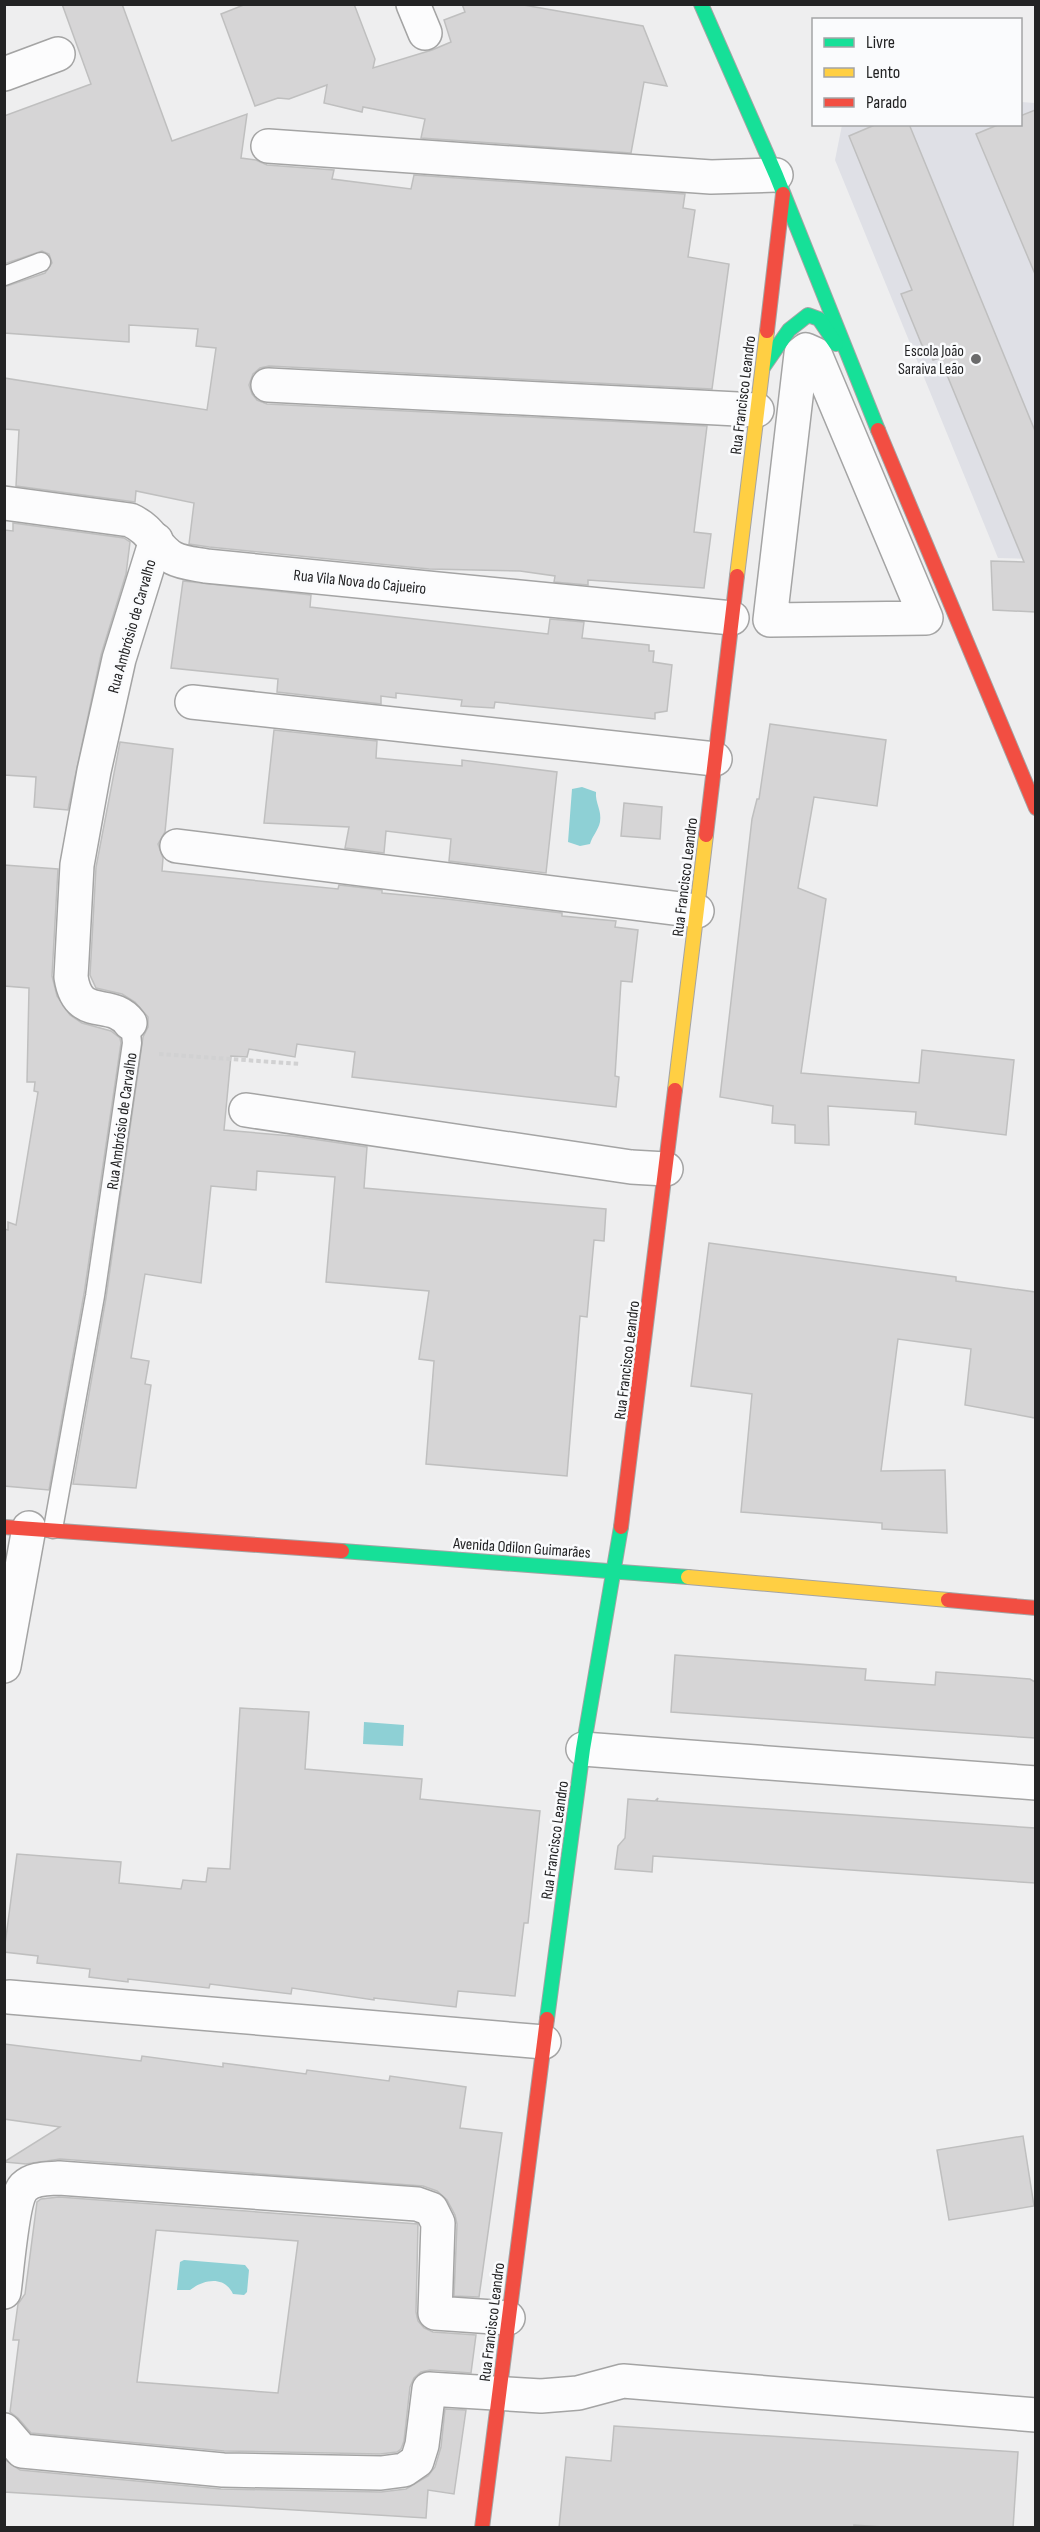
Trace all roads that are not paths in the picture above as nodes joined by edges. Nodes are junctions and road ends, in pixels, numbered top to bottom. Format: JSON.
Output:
{"nodes":[{"id":1,"x":701,"y":4,"type":"edge"},
{"id":2,"x":58,"y":54,"type":"dead end"},
{"id":3,"x":4,"y":74,"type":"edge"},
{"id":4,"x":268,"y":146,"type":"dead end"},
{"id":5,"x":780,"y":184,"type":"junction"},
{"id":6,"x":41,"y":262,"type":"dead end"},
{"id":7,"x":4,"y":276,"type":"edge"},
{"id":8,"x":762,"y":370,"type":"junction"},
{"id":9,"x":858,"y":379,"type":"junction"},
{"id":10,"x":268,"y":385,"type":"dead end"},
{"id":11,"x":757,"y":410,"type":"junction"},
{"id":12,"x":5,"y":500,"type":"edge"},
{"id":13,"x":156,"y":540,"type":"junction"},
{"id":14,"x":732,"y":618,"type":"junction"},
{"id":15,"x":926,"y":618,"type":"joint"},
{"id":16,"x":192,"y":702,"type":"dead end"},
{"id":17,"x":715,"y":759,"type":"junction"},
{"id":18,"x":1035,"y":808,"type":"edge"},
{"id":19,"x":177,"y":846,"type":"dead end"},
{"id":20,"x":697,"y":911,"type":"junction"},
{"id":21,"x":131,"y":1038,"type":"joint"},
{"id":22,"x":246,"y":1110,"type":"dead end"},
{"id":23,"x":666,"y":1169,"type":"junction"},
{"id":24,"x":29,"y":1528,"type":"edge"},
{"id":25,"x":615,"y":1571,"type":"junction"},
{"id":26,"x":1035,"y":1608,"type":"edge"},
{"id":27,"x":4,"y":1666,"type":"edge"},
{"id":28,"x":583,"y":1749,"type":"junction"},
{"id":29,"x":1035,"y":1783,"type":"edge"},
{"id":30,"x":9,"y":1997,"type":"dead end"},
{"id":31,"x":544,"y":2042,"type":"junction"},
{"id":32,"x":4,"y":2292,"type":"edge"},
{"id":33,"x":508,"y":2318,"type":"junction"},
{"id":34,"x":499,"y":2395,"type":"junction"},
{"id":35,"x":1035,"y":2415,"type":"edge"},
{"id":36,"x":4,"y":2430,"type":"edge"},
{"id":37,"x":482,"y":2528,"type":"edge"}],
"edges":[{"from":1,"to":5,"type":"main road"},
{"from":2,"to":3,"type":"street"},
{"from":4,"to":5,"type":"street"},
{"from":5,"to":8,"type":"main road","name":"Rua Francisco Leandro"},
{"from":5,"to":9,"type":"main road"},
{"from":6,"to":7,"type":"lane"},
{"from":8,"to":9,"type":"main road"},
{"from":8,"to":11,"type":"main road","name":"Rua Francisco Leandro"},
{"from":9,"to":18,"type":"main road"},
{"from":10,"to":11,"type":"street"},
{"from":11,"to":14,"type":"main road","name":"Rua Francisco Leandro"},
{"from":12,"to":13,"type":"street","name":"Rua Vila Nova do Cajueiro"},
{"from":13,"to":14,"type":"street","name":"Rua Vila Nova do Cajueiro"},
{"from":13,"to":21,"type":"street","name":"Rua Ambrósio de Carvalho"},
{"from":14,"to":17,"type":"main road","name":"Rua Francisco Leandro"},
{"from":15,"to":15,"type":"street"},
{"from":16,"to":17,"type":"street"},
{"from":17,"to":20,"type":"main road","name":"Rua Francisco Leandro"},
{"from":19,"to":20,"type":"street"},
{"from":20,"to":23,"type":"main road","name":"Rua Francisco Leandro"},
{"from":21,"to":24,"type":"lane","name":"Rua Ambrósio de Carvalho"},
{"from":22,"to":23,"type":"street"},
{"from":23,"to":25,"type":"main road","name":"Rua Francisco Leandro"},
{"from":24,"to":25,"type":"main road","name":"Avenida Odilon Guimarães"},
{"from":24,"to":27,"type":"street","name":"Rua Ambrósio de Carvalho"},
{"from":25,"to":26,"type":"main road","name":"Avenida Odilon Guimarães"},
{"from":25,"to":28,"type":"main road","name":"Rua Francisco Leandro"},
{"from":28,"to":29,"type":"street"},
{"from":28,"to":31,"type":"main road","name":"Rua Francisco Leandro"},
{"from":30,"to":31,"type":"street"},
{"from":31,"to":33,"type":"main road","name":"Rua Francisco Leandro"},
{"from":32,"to":33,"type":"street"},
{"from":33,"to":34,"type":"main road","name":"Rua Francisco Leandro"},
{"from":34,"to":35,"type":"street"},
{"from":34,"to":36,"type":"street"},
{"from":34,"to":37,"type":"main road","name":"Rua Francisco Leandro"}]}
